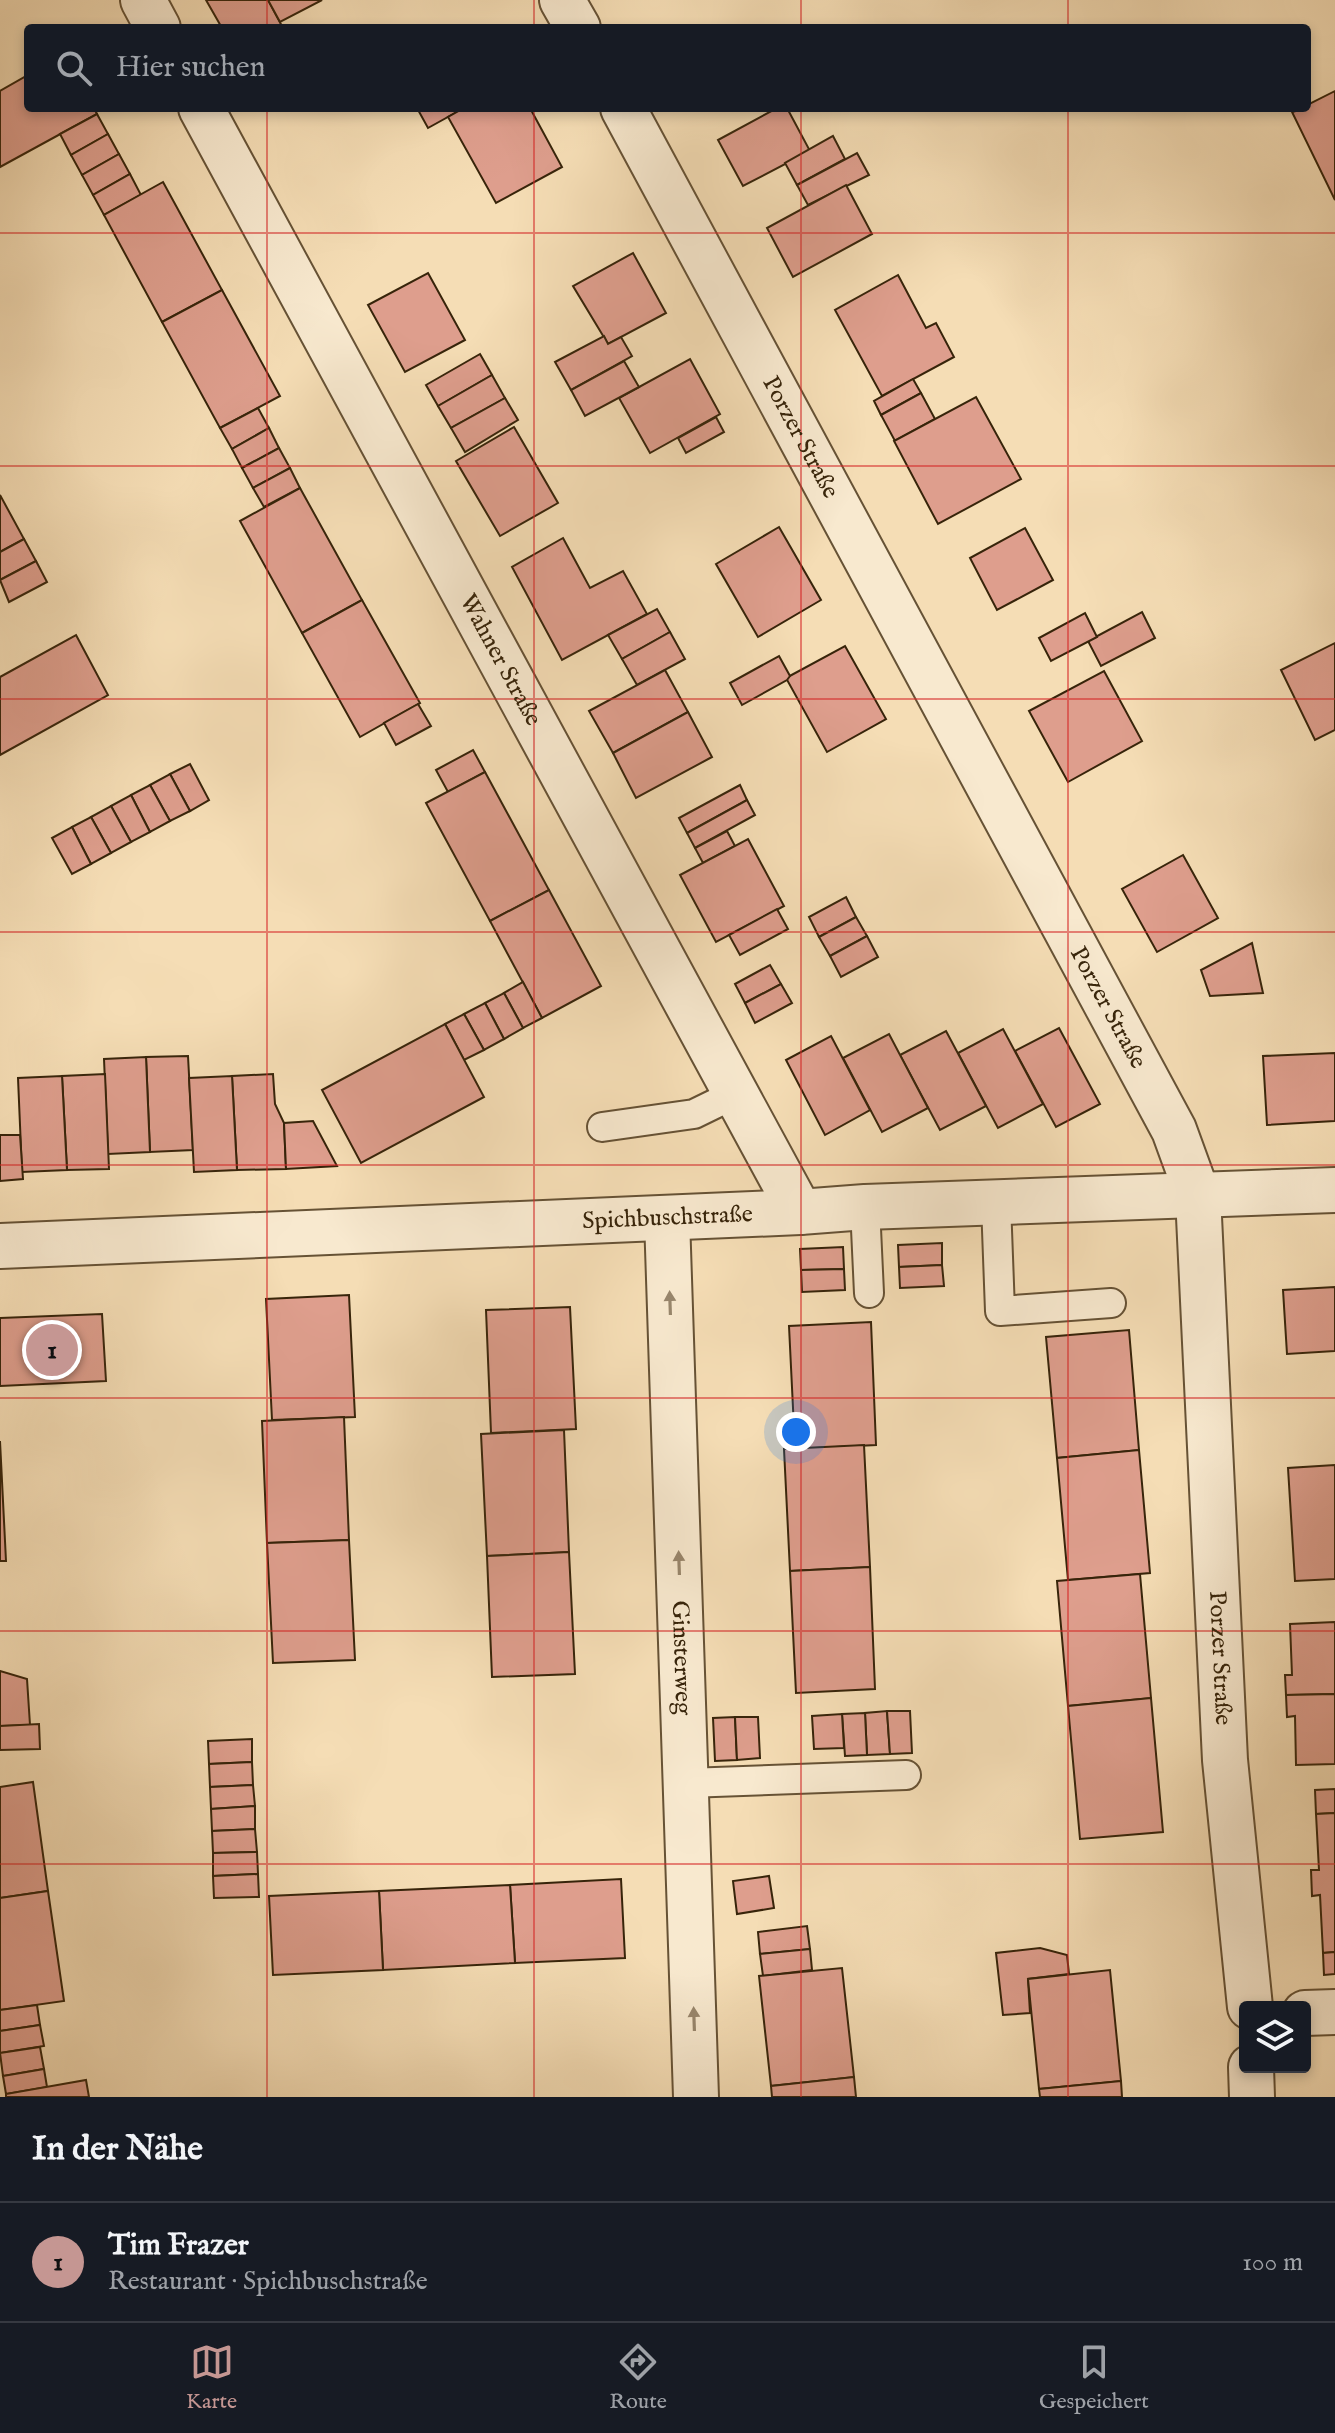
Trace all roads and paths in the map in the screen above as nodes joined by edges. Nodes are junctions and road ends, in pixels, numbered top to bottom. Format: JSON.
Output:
{"nodes":[{"id":1,"x":143,"y":0,"type":"edge"},
{"id":2,"x":562,"y":0,"type":"edge"},
{"id":3,"x":156,"y":24,"type":"edge"},
{"id":4,"x":576,"y":24,"type":"edge"},
{"id":5,"x":203,"y":112,"type":"edge"},
{"id":6,"x":625,"y":112,"type":"edge"},
{"id":7,"x":735,"y":1094,"type":"junction"},
{"id":8,"x":602,"y":1127,"type":"dead end"},
{"id":9,"x":1335,"y":1190,"type":"edge"},
{"id":10,"x":1198,"y":1196,"type":"junction"},
{"id":11,"x":996,"y":1203,"type":"junction"},
{"id":12,"x":865,"y":1207,"type":"junction"},
{"id":13,"x":800,"y":1212,"type":"junction"},
{"id":14,"x":667,"y":1218,"type":"junction"},
{"id":15,"x":0,"y":1246,"type":"edge"},
{"id":16,"x":869,"y":1293,"type":"dead end"},
{"id":17,"x":1111,"y":1303,"type":"dead end"},
{"id":18,"x":906,"y":1775,"type":"dead end"},
{"id":19,"x":687,"y":1783,"type":"junction"},
{"id":20,"x":1249,"y":2001,"type":"edge"},
{"id":21,"x":1335,"y":2012,"type":"edge"},
{"id":22,"x":1311,"y":2013,"type":"edge"},
{"id":23,"x":1251,"y":2073,"type":"edge"},
{"id":24,"x":696,"y":2097,"type":"edge"},
{"id":25,"x":1252,"y":2097,"type":"edge"}],
"edges":[{"from":1,"to":3,"type":"street"},
{"from":2,"to":4,"type":"street"},
{"from":5,"to":7,"type":"street","name":"Wahner Straße"},
{"from":6,"to":10,"type":"street","name":"Porzer Straße"},
{"from":7,"to":8,"type":"lane"},
{"from":7,"to":13,"type":"street","name":"Wahner Straße"},
{"from":9,"to":10,"type":"street","name":"Spichbuschstraße"},
{"from":10,"to":11,"type":"street","name":"Spichbuschstraße"},
{"from":10,"to":20,"type":"street","name":"Porzer Straße"},
{"from":11,"to":12,"type":"street","name":"Spichbuschstraße"},
{"from":11,"to":17,"type":"lane"},
{"from":12,"to":13,"type":"street","name":"Spichbuschstraße"},
{"from":12,"to":16,"type":"lane"},
{"from":13,"to":14,"type":"street","name":"Spichbuschstraße"},
{"from":14,"to":15,"type":"street","name":"Spichbuschstraße"},
{"from":19,"to":14,"type":"street","name":"Ginsterweg","one_way":true},
{"from":18,"to":19,"type":"lane"},
{"from":24,"to":19,"type":"street","name":"Ginsterweg","one_way":true},
{"from":21,"to":22,"type":"street"},
{"from":23,"to":25,"type":"street"}]}
